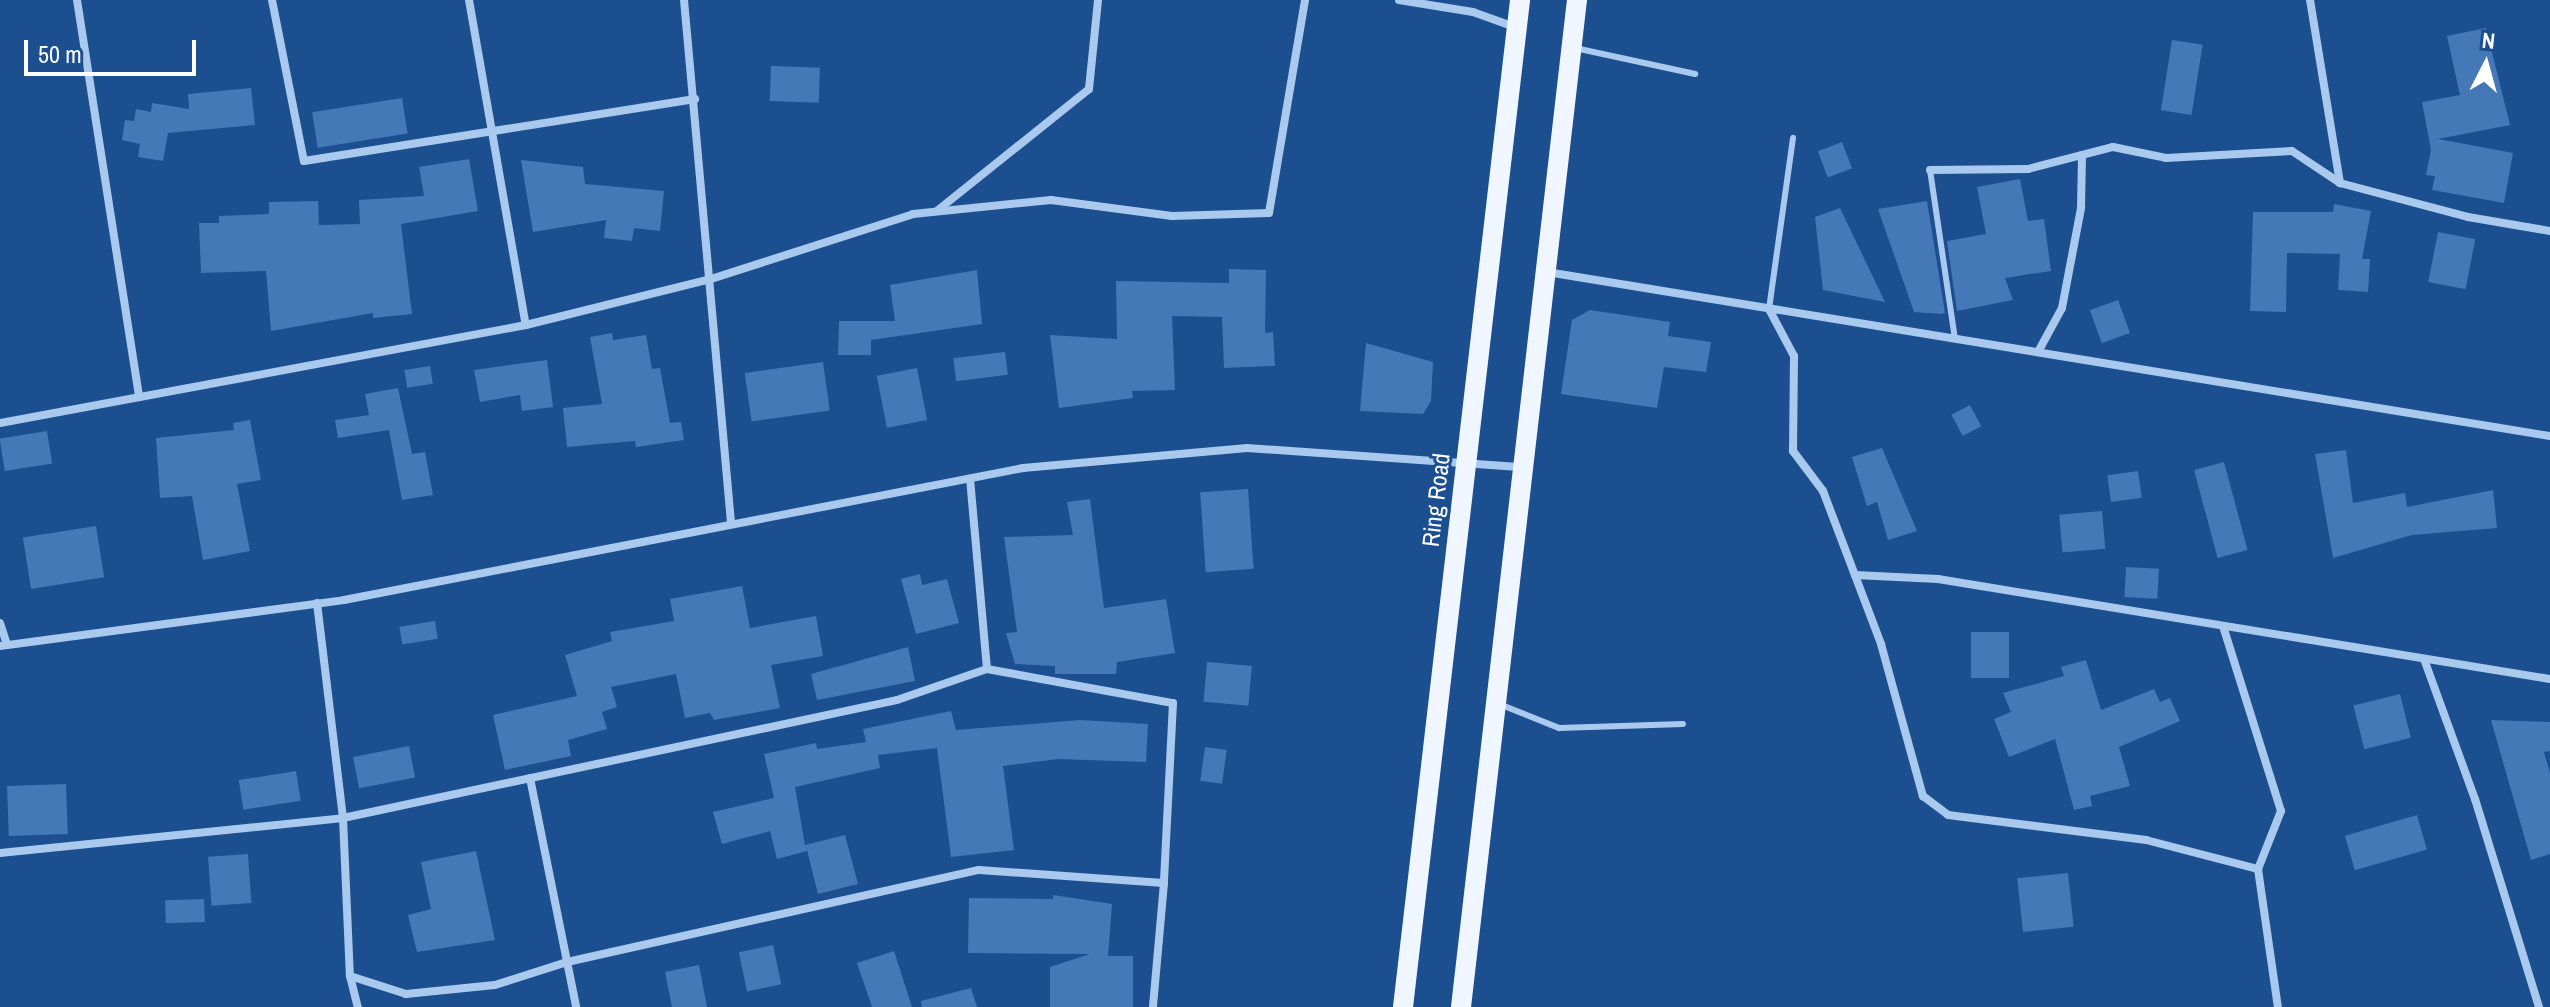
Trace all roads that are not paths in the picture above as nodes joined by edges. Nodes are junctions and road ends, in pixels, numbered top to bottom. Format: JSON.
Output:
{"nodes":[{"id":1,"x":77,"y":0,"type":"edge"},
{"id":2,"x":272,"y":0,"type":"edge"},
{"id":3,"x":469,"y":0,"type":"edge"},
{"id":4,"x":684,"y":0,"type":"edge"},
{"id":5,"x":1098,"y":0,"type":"edge"},
{"id":6,"x":1305,"y":0,"type":"edge"},
{"id":7,"x":1399,"y":0,"type":"edge"},
{"id":8,"x":1520,"y":0,"type":"edge"},
{"id":9,"x":1577,"y":0,"type":"edge"},
{"id":10,"x":2310,"y":0,"type":"edge"},
{"id":11,"x":1517,"y":28,"type":"junction"},
{"id":12,"x":1571,"y":47,"type":"junction"},
{"id":13,"x":1695,"y":74,"type":"dead end"},
{"id":14,"x":695,"y":99,"type":"junction"},
{"id":15,"x":488,"y":133,"type":"junction"},
{"id":16,"x":1793,"y":138,"type":"dead end"},
{"id":17,"x":2082,"y":155,"type":"junction"},
{"id":18,"x":1930,"y":170,"type":"joint"},
{"id":19,"x":2340,"y":183,"type":"junction"},
{"id":20,"x":935,"y":212,"type":"junction"},
{"id":21,"x":2550,"y":231,"type":"edge"},
{"id":22,"x":1546,"y":272,"type":"junction"},
{"id":23,"x":711,"y":279,"type":"junction"},
{"id":24,"x":1769,"y":309,"type":"junction"},
{"id":25,"x":526,"y":325,"type":"junction"},
{"id":26,"x":1955,"y":339,"type":"junction"},
{"id":27,"x":2038,"y":352,"type":"junction"},
{"id":28,"x":139,"y":397,"type":"junction"},
{"id":29,"x":0,"y":423,"type":"edge"},
{"id":30,"x":2550,"y":436,"type":"edge"},
{"id":31,"x":1466,"y":461,"type":"junction"},
{"id":32,"x":1523,"y":467,"type":"junction"},
{"id":33,"x":970,"y":479,"type":"junction"},
{"id":34,"x":731,"y":523,"type":"junction"},
{"id":35,"x":1855,"y":575,"type":"junction"},
{"id":36,"x":317,"y":603,"type":"junction"},
{"id":37,"x":0,"y":623,"type":"edge"},
{"id":38,"x":2223,"y":626,"type":"junction"},
{"id":39,"x":4,"y":645,"type":"edge"},
{"id":40,"x":2424,"y":659,"type":"junction"},
{"id":41,"x":987,"y":669,"type":"junction"},
{"id":42,"x":2550,"y":679,"type":"edge"},
{"id":43,"x":1496,"y":703,"type":"junction"},
{"id":44,"x":1683,"y":724,"type":"dead end"},
{"id":45,"x":530,"y":778,"type":"junction"},
{"id":46,"x":343,"y":818,"type":"junction"},
{"id":47,"x":0,"y":853,"type":"edge"},
{"id":48,"x":2258,"y":869,"type":"junction"},
{"id":49,"x":1164,"y":883,"type":"junction"},
{"id":50,"x":567,"y":962,"type":"junction"},
{"id":51,"x":350,"y":976,"type":"junction"},
{"id":52,"x":358,"y":1007,"type":"edge"},
{"id":53,"x":576,"y":1007,"type":"edge"},
{"id":54,"x":1153,"y":1007,"type":"edge"},
{"id":55,"x":1403,"y":1007,"type":"edge"},
{"id":56,"x":1461,"y":1007,"type":"edge"},
{"id":57,"x":2278,"y":1007,"type":"edge"},
{"id":58,"x":2539,"y":1007,"type":"edge"}],
"edges":[{"from":1,"to":28,"type":"street"},
{"from":2,"to":15,"type":"street"},
{"from":3,"to":15,"type":"street"},
{"from":4,"to":14,"type":"street"},
{"from":5,"to":20,"type":"street"},
{"from":6,"to":20,"type":"street"},
{"from":7,"to":11,"type":"street"},
{"from":8,"to":11,"type":"main road","name":"Ring Road"},
{"from":9,"to":12,"type":"main road"},
{"from":10,"to":19,"type":"street"},
{"from":11,"to":31,"type":"main road","name":"Ring Road"},
{"from":12,"to":13,"type":"lane"},
{"from":12,"to":22,"type":"main road"},
{"from":14,"to":15,"type":"street"},
{"from":14,"to":23,"type":"street"},
{"from":15,"to":25,"type":"street"},
{"from":16,"to":24,"type":"lane"},
{"from":17,"to":18,"type":"street"},
{"from":17,"to":19,"type":"street"},
{"from":17,"to":27,"type":"street"},
{"from":18,"to":26,"type":"lane"},
{"from":19,"to":21,"type":"street"},
{"from":20,"to":23,"type":"street"},
{"from":22,"to":24,"type":"street"},
{"from":22,"to":32,"type":"main road"},
{"from":23,"to":25,"type":"street"},
{"from":23,"to":34,"type":"street"},
{"from":24,"to":26,"type":"street"},
{"from":24,"to":35,"type":"street"},
{"from":25,"to":28,"type":"street"},
{"from":26,"to":27,"type":"street"},
{"from":27,"to":30,"type":"street"},
{"from":28,"to":29,"type":"street"},
{"from":31,"to":32,"type":"street"},
{"from":31,"to":33,"type":"street"},
{"from":31,"to":55,"type":"main road","name":"Ring Road"},
{"from":32,"to":43,"type":"main road"},
{"from":33,"to":34,"type":"street"},
{"from":33,"to":41,"type":"street"},
{"from":34,"to":36,"type":"street"},
{"from":35,"to":38,"type":"street"},
{"from":35,"to":48,"type":"street"},
{"from":36,"to":39,"type":"street"},
{"from":36,"to":46,"type":"street"},
{"from":37,"to":39,"type":"street"},
{"from":38,"to":40,"type":"street"},
{"from":38,"to":48,"type":"street"},
{"from":40,"to":42,"type":"street"},
{"from":40,"to":58,"type":"street"},
{"from":41,"to":45,"type":"street"},
{"from":41,"to":49,"type":"street"},
{"from":43,"to":44,"type":"lane"},
{"from":43,"to":56,"type":"main road"},
{"from":45,"to":46,"type":"street"},
{"from":45,"to":50,"type":"street"},
{"from":46,"to":47,"type":"street"},
{"from":46,"to":51,"type":"street"},
{"from":48,"to":57,"type":"street"},
{"from":49,"to":50,"type":"street"},
{"from":49,"to":54,"type":"street"},
{"from":50,"to":51,"type":"street"},
{"from":50,"to":53,"type":"street"},
{"from":51,"to":52,"type":"street"}]}
